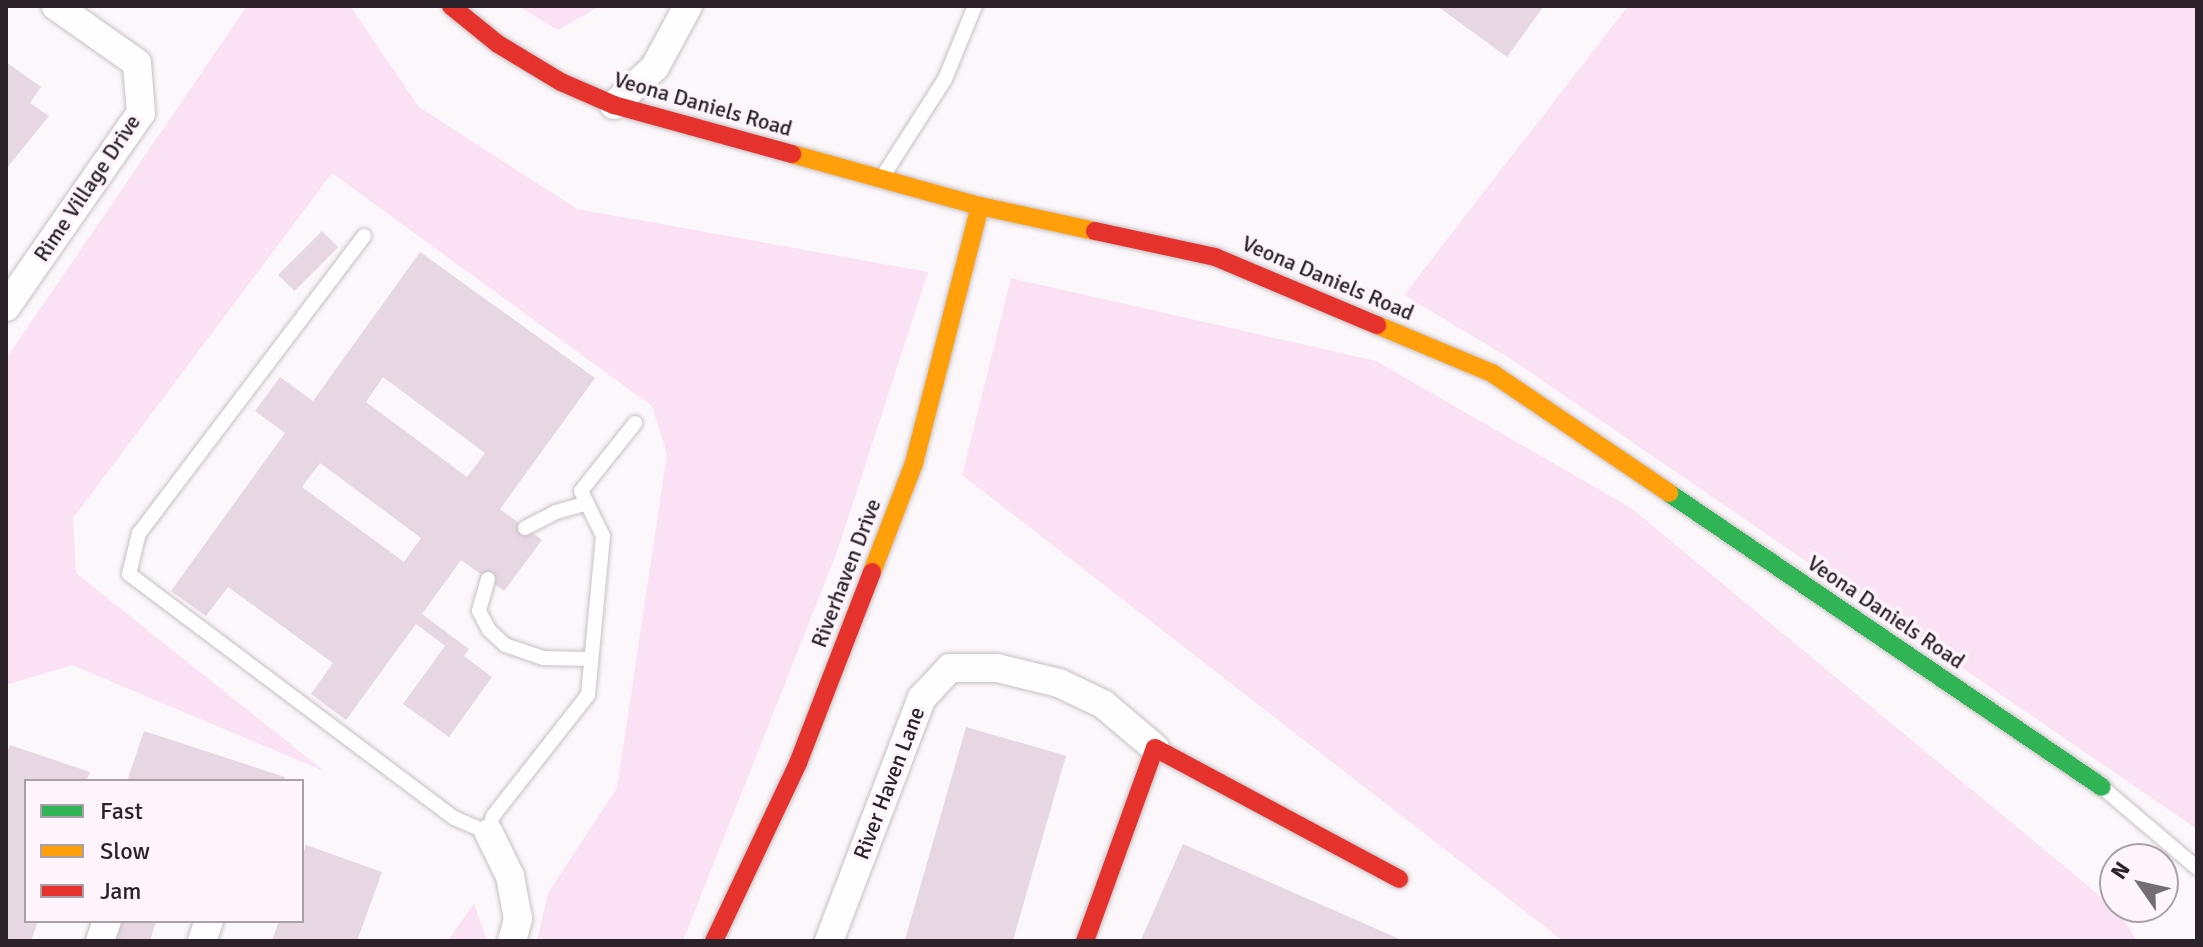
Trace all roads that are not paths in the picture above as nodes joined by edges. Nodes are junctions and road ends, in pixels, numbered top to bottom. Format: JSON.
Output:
{"nodes":[{"id":1,"x":56,"y":6,"type":"edge"},
{"id":2,"x":451,"y":6,"type":"edge"},
{"id":3,"x":688,"y":6,"type":"edge"},
{"id":4,"x":975,"y":6,"type":"edge"},
{"id":5,"x":614,"y":105,"type":"junction"},
{"id":6,"x":881,"y":180,"type":"junction"},
{"id":7,"x":980,"y":206,"type":"junction"},
{"id":8,"x":364,"y":236,"type":"dead end"},
{"id":9,"x":6,"y":307,"type":"edge"},
{"id":10,"x":635,"y":423,"type":"dead end"},
{"id":11,"x":587,"y":503,"type":"junction"},
{"id":12,"x":525,"y":528,"type":"dead end"},
{"id":13,"x":488,"y":579,"type":"dead end"},
{"id":14,"x":591,"y":659,"type":"junction"},
{"id":15,"x":1155,"y":748,"type":"junction"},
{"id":16,"x":2102,"y":787,"type":"joint"},
{"id":17,"x":489,"y":833,"type":"junction"},
{"id":18,"x":2197,"y":868,"type":"edge"},
{"id":19,"x":1399,"y":879,"type":"dead end"},
{"id":20,"x":512,"y":941,"type":"edge"},
{"id":21,"x":714,"y":941,"type":"edge"},
{"id":22,"x":829,"y":941,"type":"edge"},
{"id":23,"x":1085,"y":941,"type":"edge"}],
"edges":[{"from":1,"to":9,"type":"street","name":"Rime Village Drive"},
{"from":2,"to":5,"type":"street","name":"Veona Daniels Road"},
{"from":3,"to":5,"type":"street"},
{"from":4,"to":6,"type":"lane"},
{"from":5,"to":6,"type":"street","name":"Veona Daniels Road"},
{"from":6,"to":7,"type":"street","name":"Veona Daniels Road"},
{"from":7,"to":16,"type":"street","name":"Veona Daniels Road"},
{"from":7,"to":21,"type":"street","name":"Riverhaven Drive"},
{"from":8,"to":17,"type":"lane"},
{"from":10,"to":11,"type":"lane"},
{"from":11,"to":12,"type":"lane"},
{"from":11,"to":14,"type":"lane"},
{"from":13,"to":14,"type":"lane"},
{"from":14,"to":17,"type":"lane"},
{"from":15,"to":19,"type":"street","name":"River Haven Lane"},
{"from":15,"to":22,"type":"street","name":"River Haven Lane"},
{"from":15,"to":23,"type":"street"},
{"from":16,"to":18,"type":"lane"},
{"from":17,"to":20,"type":"street"}]}
